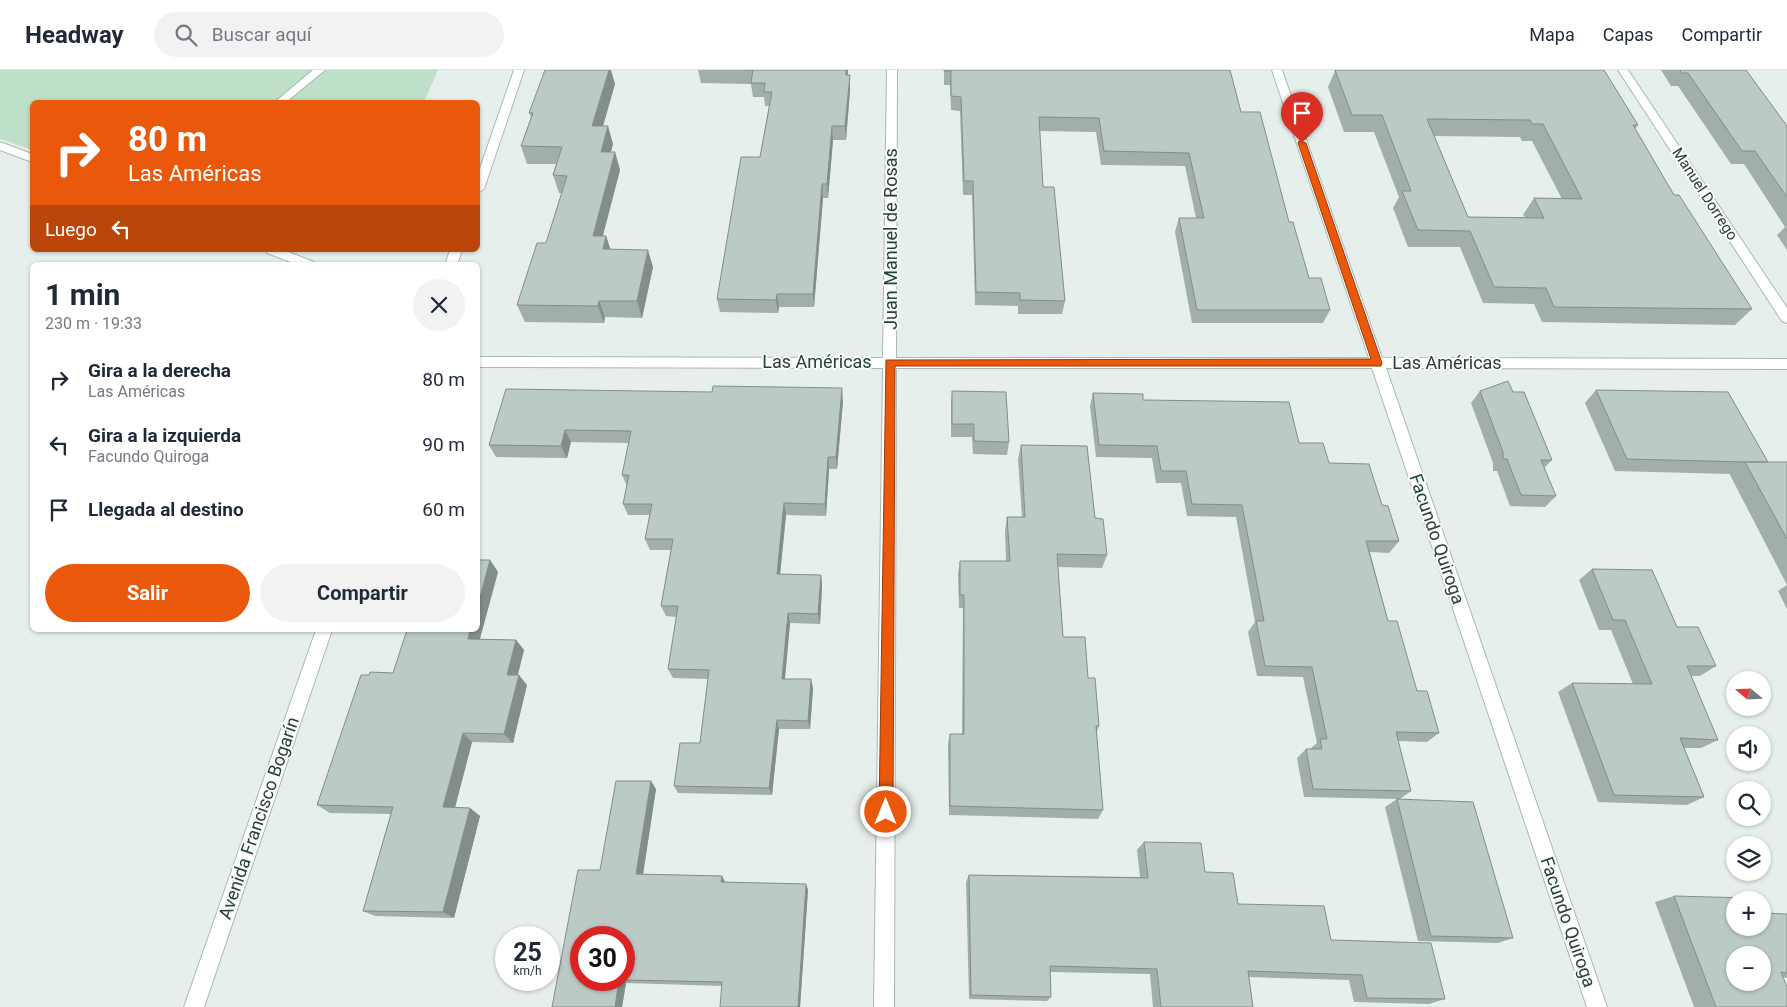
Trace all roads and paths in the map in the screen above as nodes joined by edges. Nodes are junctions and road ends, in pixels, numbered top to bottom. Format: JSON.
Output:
{"nodes":[{"id":1,"x":320,"y":70,"type":"edge"},
{"id":2,"x":519,"y":70,"type":"edge"},
{"id":3,"x":892,"y":70,"type":"edge"},
{"id":4,"x":1277,"y":70,"type":"edge"},
{"id":5,"x":1623,"y":70,"type":"edge"},
{"id":6,"x":282,"y":100,"type":"edge"},
{"id":7,"x":0,"y":146,"type":"edge"},
{"id":8,"x":30,"y":157,"type":"edge"},
{"id":9,"x":480,"y":183,"type":"edge"},
{"id":10,"x":277,"y":252,"type":"edge"},
{"id":11,"x":302,"y":262,"type":"edge"},
{"id":12,"x":1787,"y":318,"type":"edge"},
{"id":13,"x":480,"y":362,"type":"edge"},
{"id":14,"x":890,"y":362,"type":"junction"},
{"id":15,"x":1377,"y":363,"type":"junction"},
{"id":16,"x":1787,"y":364,"type":"edge"},
{"id":17,"x":323,"y":632,"type":"edge"},
{"id":18,"x":194,"y":1007,"type":"edge"},
{"id":19,"x":884,"y":1007,"type":"edge"},
{"id":20,"x":1597,"y":1007,"type":"edge"}],
"edges":[{"from":1,"to":6,"type":"street"},
{"from":2,"to":9,"type":"street"},
{"from":3,"to":14,"type":"street","name":"Juan Manuel de Rosas"},
{"from":4,"to":15,"type":"street","name":"Facundo Quiroga"},
{"from":5,"to":12,"type":"street","name":"Manuel Dorrego"},
{"from":7,"to":8,"type":"street"},
{"from":10,"to":11,"type":"street"},
{"from":13,"to":14,"type":"street","name":"Las Américas"},
{"from":14,"to":15,"type":"street","name":"Las Américas"},
{"from":14,"to":19,"type":"street","name":"Juan Manuel de Rosas"},
{"from":15,"to":16,"type":"street","name":"Las Américas"},
{"from":15,"to":20,"type":"street","name":"Facundo Quiroga"},
{"from":17,"to":18,"type":"street","name":"Avenida Francisco Bogarín"}]}
